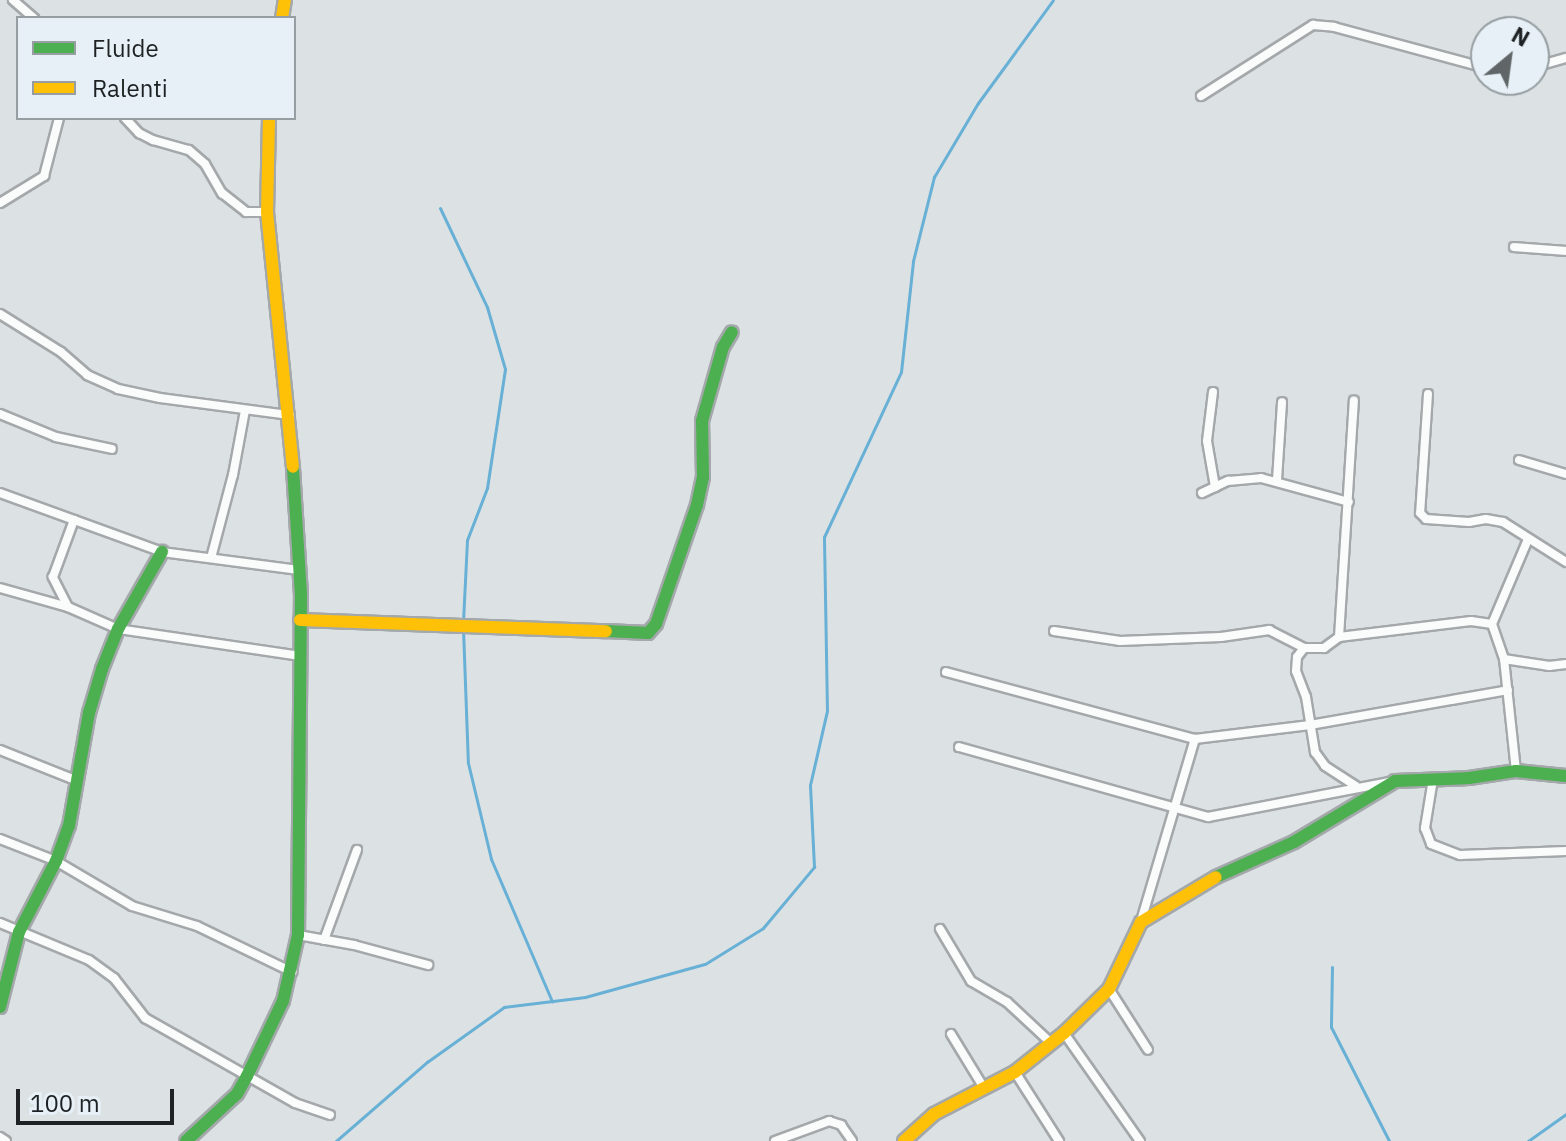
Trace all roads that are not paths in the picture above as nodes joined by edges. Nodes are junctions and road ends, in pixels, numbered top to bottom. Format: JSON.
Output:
{"nodes":[{"id":1,"x":13,"y":0,"type":"edge"},
{"id":2,"x":32,"y":16,"type":"edge"},
{"id":3,"x":1470,"y":64,"type":"edge"},
{"id":4,"x":1201,"y":96,"type":"dead end"},
{"id":5,"x":58,"y":120,"type":"edge"},
{"id":6,"x":127,"y":120,"type":"edge"},
{"id":7,"x":269,"y":120,"type":"edge"},
{"id":8,"x":0,"y":203,"type":"edge"},
{"id":9,"x":267,"y":212,"type":"junction"},
{"id":10,"x":1514,"y":247,"type":"dead end"},
{"id":11,"x":1566,"y":251,"type":"edge"},
{"id":12,"x":0,"y":314,"type":"edge"},
{"id":13,"x":732,"y":332,"type":"dead end"},
{"id":14,"x":1213,"y":392,"type":"dead end"},
{"id":15,"x":1428,"y":394,"type":"dead end"},
{"id":16,"x":1354,"y":400,"type":"dead end"},
{"id":17,"x":1282,"y":402,"type":"dead end"},
{"id":18,"x":245,"y":410,"type":"junction"},
{"id":19,"x":0,"y":414,"type":"edge"},
{"id":20,"x":290,"y":415,"type":"junction"},
{"id":21,"x":112,"y":449,"type":"dead end"},
{"id":22,"x":1519,"y":460,"type":"dead end"},
{"id":23,"x":1566,"y":474,"type":"edge"},
{"id":24,"x":1277,"y":480,"type":"junction"},
{"id":25,"x":1215,"y":487,"type":"junction"},
{"id":26,"x":0,"y":493,"type":"edge"},
{"id":27,"x":1202,"y":493,"type":"dead end"},
{"id":28,"x":1349,"y":502,"type":"junction"},
{"id":29,"x":74,"y":520,"type":"junction"},
{"id":30,"x":1528,"y":539,"type":"junction"},
{"id":31,"x":1566,"y":547,"type":"edge"},
{"id":32,"x":162,"y":552,"type":"junction"},
{"id":33,"x":211,"y":558,"type":"junction"},
{"id":34,"x":1563,"y":561,"type":"edge"},
{"id":35,"x":299,"y":570,"type":"junction"},
{"id":36,"x":0,"y":588,"type":"edge"},
{"id":37,"x":68,"y":607,"type":"junction"},
{"id":38,"x":300,"y":620,"type":"junction"},
{"id":39,"x":1492,"y":624,"type":"junction"},
{"id":40,"x":118,"y":629,"type":"junction"},
{"id":41,"x":1054,"y":631,"type":"dead end"},
{"id":42,"x":1339,"y":637,"type":"junction"},
{"id":43,"x":1304,"y":648,"type":"junction"},
{"id":44,"x":300,"y":656,"type":"junction"},
{"id":45,"x":1504,"y":659,"type":"junction"},
{"id":46,"x":1566,"y":664,"type":"edge"},
{"id":47,"x":946,"y":672,"type":"dead end"},
{"id":48,"x":1508,"y":690,"type":"junction"},
{"id":49,"x":1310,"y":725,"type":"junction"},
{"id":50,"x":1195,"y":739,"type":"junction"},
{"id":51,"x":959,"y":747,"type":"dead end"},
{"id":52,"x":0,"y":750,"type":"edge"},
{"id":53,"x":1516,"y":771,"type":"junction"},
{"id":54,"x":1566,"y":776,"type":"edge"},
{"id":55,"x":1433,"y":779,"type":"junction"},
{"id":56,"x":75,"y":780,"type":"junction"},
{"id":57,"x":1395,"y":781,"type":"junction"},
{"id":58,"x":1357,"y":787,"type":"junction"},
{"id":59,"x":1174,"y":808,"type":"junction"},
{"id":60,"x":0,"y":839,"type":"edge"},
{"id":61,"x":357,"y":850,"type":"dead end"},
{"id":62,"x":1566,"y":851,"type":"edge"},
{"id":63,"x":56,"y":861,"type":"junction"},
{"id":64,"x":1141,"y":922,"type":"junction"},
{"id":65,"x":0,"y":923,"type":"edge"},
{"id":66,"x":940,"y":929,"type":"dead end"},
{"id":67,"x":19,"y":932,"type":"junction"},
{"id":68,"x":298,"y":935,"type":"junction"},
{"id":69,"x":324,"y":940,"type":"junction"},
{"id":70,"x":428,"y":965,"type":"dead end"},
{"id":71,"x":292,"y":972,"type":"junction"},
{"id":72,"x":1109,"y":989,"type":"junction"},
{"id":73,"x":0,"y":1001,"type":"edge"},
{"id":74,"x":0,"y":1007,"type":"edge"},
{"id":75,"x":1064,"y":1033,"type":"junction"},
{"id":76,"x":951,"y":1034,"type":"dead end"},
{"id":77,"x":1051,"y":1043,"type":"junction"},
{"id":78,"x":1148,"y":1050,"type":"dead end"},
{"id":79,"x":1015,"y":1072,"type":"junction"},
{"id":80,"x":247,"y":1076,"type":"junction"},
{"id":81,"x":984,"y":1088,"type":"junction"},
{"id":82,"x":330,"y":1115,"type":"dead end"},
{"id":83,"x":0,"y":1137,"type":"edge"},
{"id":84,"x":6,"y":1141,"type":"edge"},
{"id":85,"x":186,"y":1141,"type":"edge"},
{"id":86,"x":775,"y":1141,"type":"edge"},
{"id":87,"x":852,"y":1141,"type":"edge"},
{"id":88,"x":904,"y":1141,"type":"edge"},
{"id":89,"x":1059,"y":1141,"type":"edge"},
{"id":90,"x":1140,"y":1141,"type":"edge"}],
"edges":[{"from":1,"to":2,"type":"street"},
{"from":3,"to":4,"type":"street"},
{"from":5,"to":8,"type":"street"},
{"from":6,"to":9,"type":"street"},
{"from":7,"to":9,"type":"street"},
{"from":9,"to":20,"type":"street"},
{"from":10,"to":11,"type":"street"},
{"from":12,"to":18,"type":"street"},
{"from":13,"to":38,"type":"street"},
{"from":14,"to":25,"type":"street"},
{"from":15,"to":30,"type":"street"},
{"from":16,"to":28,"type":"street"},
{"from":17,"to":24,"type":"street"},
{"from":18,"to":20,"type":"street"},
{"from":18,"to":33,"type":"street"},
{"from":19,"to":21,"type":"street"},
{"from":20,"to":35,"type":"street"},
{"from":22,"to":23,"type":"street"},
{"from":24,"to":25,"type":"street"},
{"from":24,"to":28,"type":"street"},
{"from":25,"to":27,"type":"street"},
{"from":26,"to":29,"type":"street"},
{"from":28,"to":42,"type":"street"},
{"from":29,"to":32,"type":"street"},
{"from":29,"to":37,"type":"street"},
{"from":30,"to":34,"type":"street"},
{"from":30,"to":39,"type":"street"},
{"from":31,"to":34,"type":"street"},
{"from":32,"to":33,"type":"street"},
{"from":32,"to":40,"type":"street"},
{"from":33,"to":35,"type":"street"},
{"from":35,"to":38,"type":"street"},
{"from":36,"to":37,"type":"street"},
{"from":37,"to":40,"type":"street"},
{"from":38,"to":44,"type":"street"},
{"from":39,"to":42,"type":"street"},
{"from":39,"to":45,"type":"street"},
{"from":40,"to":44,"type":"street"},
{"from":40,"to":56,"type":"street"},
{"from":41,"to":43,"type":"street"},
{"from":42,"to":43,"type":"street"},
{"from":43,"to":49,"type":"street"},
{"from":44,"to":68,"type":"street"},
{"from":45,"to":46,"type":"street"},
{"from":45,"to":48,"type":"street"},
{"from":47,"to":50,"type":"street"},
{"from":48,"to":49,"type":"street"},
{"from":48,"to":53,"type":"street"},
{"from":49,"to":50,"type":"street"},
{"from":49,"to":58,"type":"street"},
{"from":50,"to":59,"type":"street"},
{"from":51,"to":59,"type":"street"},
{"from":52,"to":56,"type":"street"},
{"from":53,"to":54,"type":"street"},
{"from":53,"to":55,"type":"street"},
{"from":55,"to":57,"type":"street"},
{"from":55,"to":62,"type":"street"},
{"from":56,"to":63,"type":"street"},
{"from":57,"to":58,"type":"street"},
{"from":57,"to":64,"type":"street"},
{"from":58,"to":59,"type":"street"},
{"from":59,"to":64,"type":"street"},
{"from":60,"to":63,"type":"street"},
{"from":61,"to":69,"type":"street"},
{"from":63,"to":67,"type":"street"},
{"from":63,"to":71,"type":"street"},
{"from":64,"to":72,"type":"street"},
{"from":65,"to":67,"type":"street"},
{"from":66,"to":77,"type":"street"},
{"from":67,"to":73,"type":"street"},
{"from":67,"to":80,"type":"street"},
{"from":68,"to":69,"type":"street"},
{"from":68,"to":71,"type":"street"},
{"from":69,"to":70,"type":"street"},
{"from":71,"to":80,"type":"street"},
{"from":72,"to":75,"type":"street"},
{"from":72,"to":78,"type":"street"},
{"from":73,"to":74,"type":"street"},
{"from":75,"to":77,"type":"street"},
{"from":75,"to":90,"type":"street"},
{"from":76,"to":81,"type":"street"},
{"from":77,"to":79,"type":"street"},
{"from":79,"to":81,"type":"street"},
{"from":79,"to":89,"type":"street"},
{"from":80,"to":82,"type":"street"},
{"from":80,"to":85,"type":"street"},
{"from":81,"to":88,"type":"street"},
{"from":83,"to":84,"type":"street"},
{"from":86,"to":87,"type":"street"}]}
